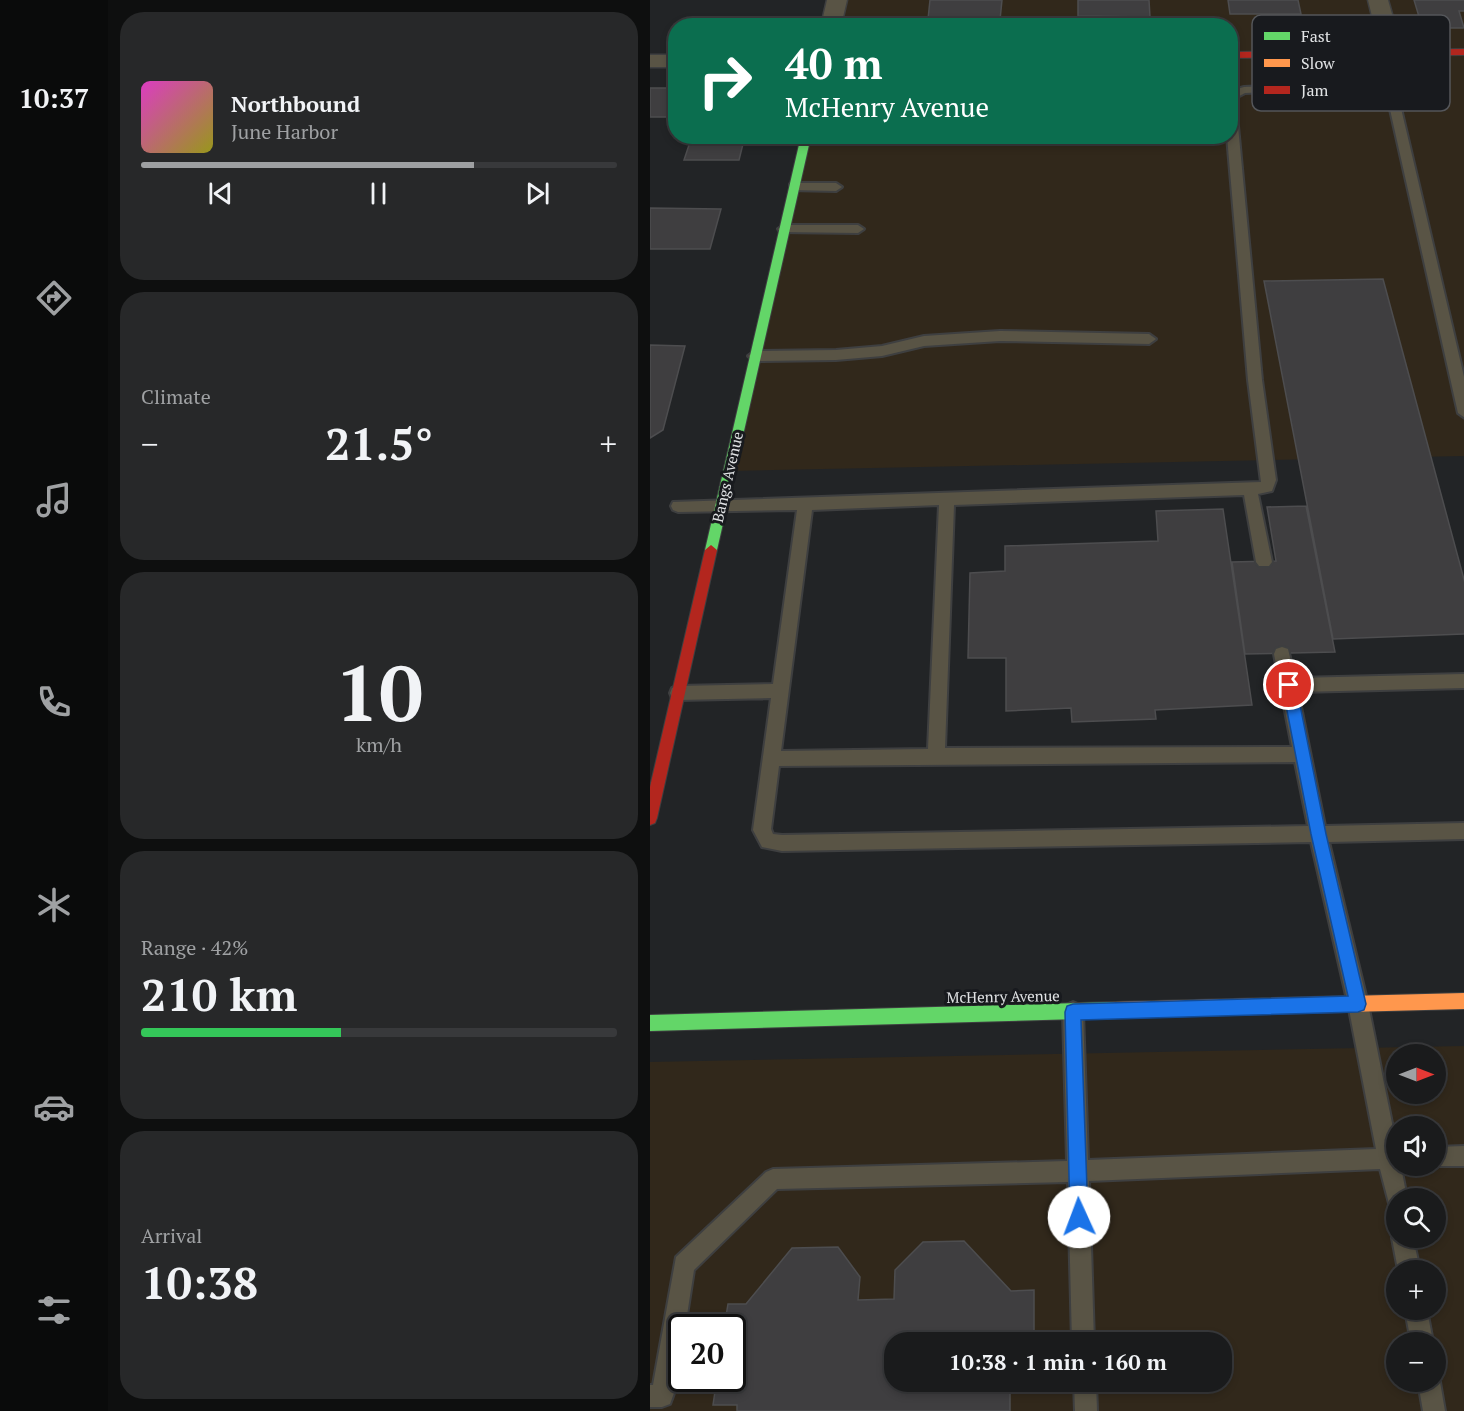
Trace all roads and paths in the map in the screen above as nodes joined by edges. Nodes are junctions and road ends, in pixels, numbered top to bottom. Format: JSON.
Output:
{"nodes":[{"id":1,"x":837,"y":0,"type":"edge"},
{"id":2,"x":1378,"y":0,"type":"edge"},
{"id":3,"x":1381,"y":15,"type":"edge"},
{"id":4,"x":833,"y":18,"type":"edge"},
{"id":5,"x":650,"y":61,"type":"edge"},
{"id":6,"x":668,"y":61,"type":"edge"},
{"id":7,"x":1396,"y":111,"type":"edge"},
{"id":8,"x":804,"y":144,"type":"edge"},
{"id":9,"x":1234,"y":144,"type":"edge"},
{"id":10,"x":794,"y":187,"type":"junction"},
{"id":11,"x":836,"y":187,"type":"dead end"},
{"id":12,"x":784,"y":229,"type":"junction"},
{"id":13,"x":858,"y":229,"type":"dead end"},
{"id":14,"x":1149,"y":339,"type":"dead end"},
{"id":15,"x":755,"y":356,"type":"junction"},
{"id":16,"x":1464,"y":413,"type":"edge"},
{"id":17,"x":1250,"y":489,"type":"junction"},
{"id":18,"x":947,"y":499,"type":"junction"},
{"id":19,"x":805,"y":504,"type":"junction"},
{"id":20,"x":678,"y":506,"type":"dead end"},
{"id":21,"x":721,"y":507,"type":"junction"},
{"id":22,"x":1264,"y":562,"type":"dead end"},
{"id":23,"x":1282,"y":654,"type":"dead end"},
{"id":24,"x":1464,"y":681,"type":"edge"},
{"id":25,"x":1289,"y":685,"type":"junction"},
{"id":26,"x":780,"y":691,"type":"junction"},
{"id":27,"x":678,"y":693,"type":"junction"},
{"id":28,"x":650,"y":725,"type":"edge"},
{"id":29,"x":671,"y":725,"type":"junction"},
{"id":30,"x":1303,"y":754,"type":"junction"},
{"id":31,"x":936,"y":756,"type":"junction"},
{"id":32,"x":771,"y":759,"type":"junction"},
{"id":33,"x":650,"y":818,"type":"edge"},
{"id":34,"x":1464,"y":831,"type":"edge"},
{"id":35,"x":1318,"y":834,"type":"junction"},
{"id":36,"x":1464,"y":1001,"type":"edge"},
{"id":37,"x":1358,"y":1004,"type":"junction"},
{"id":38,"x":1073,"y":1012,"type":"junction"},
{"id":39,"x":650,"y":1023,"type":"edge"},
{"id":40,"x":1386,"y":1127,"type":"edge"},
{"id":41,"x":1464,"y":1156,"type":"edge"},
{"id":42,"x":1446,"y":1157,"type":"edge"},
{"id":43,"x":1386,"y":1158,"type":"edge"},
{"id":44,"x":1077,"y":1171,"type":"junction"},
{"id":45,"x":1084,"y":1332,"type":"edge"},
{"id":46,"x":1085,"y":1392,"type":"edge"},
{"id":47,"x":1430,"y":1392,"type":"edge"},
{"id":48,"x":650,"y":1396,"type":"edge"},
{"id":49,"x":1086,"y":1411,"type":"edge"},
{"id":50,"x":1434,"y":1411,"type":"edge"}],
"edges":[{"from":1,"to":4,"type":"street"},
{"from":2,"to":3,"type":"street"},
{"from":5,"to":6,"type":"street"},
{"from":7,"to":16,"type":"lane"},
{"from":8,"to":10,"type":"street","name":"Bangs Avenue"},
{"from":9,"to":17,"type":"lane"},
{"from":10,"to":11,"type":"lane"},
{"from":10,"to":12,"type":"street","name":"Bangs Avenue"},
{"from":12,"to":13,"type":"lane"},
{"from":12,"to":15,"type":"street","name":"Bangs Avenue"},
{"from":14,"to":15,"type":"lane"},
{"from":15,"to":21,"type":"street","name":"Bangs Avenue"},
{"from":17,"to":18,"type":"lane"},
{"from":17,"to":22,"type":"lane"},
{"from":18,"to":19,"type":"lane"},
{"from":18,"to":31,"type":"lane"},
{"from":19,"to":21,"type":"lane"},
{"from":19,"to":26,"type":"lane"},
{"from":20,"to":21,"type":"lane"},
{"from":21,"to":27,"type":"street","name":"Bangs Avenue"},
{"from":23,"to":25,"type":"lane"},
{"from":24,"to":25,"type":"lane"},
{"from":25,"to":30,"type":"lane"},
{"from":26,"to":27,"type":"lane"},
{"from":26,"to":32,"type":"lane"},
{"from":27,"to":29,"type":"street","name":"Bangs Avenue"},
{"from":28,"to":29,"type":"lane"},
{"from":29,"to":33,"type":"street","name":"Bangs Avenue"},
{"from":30,"to":31,"type":"lane"},
{"from":30,"to":35,"type":"lane"},
{"from":31,"to":32,"type":"lane"},
{"from":32,"to":35,"type":"lane"},
{"from":34,"to":35,"type":"lane"},
{"from":35,"to":37,"type":"lane"},
{"from":36,"to":37,"type":"street","name":"McHenry Avenue"},
{"from":37,"to":38,"type":"street","name":"McHenry Avenue"},
{"from":37,"to":40,"type":"lane"},
{"from":38,"to":39,"type":"street","name":"McHenry Avenue"},
{"from":38,"to":44,"type":"lane"},
{"from":41,"to":42,"type":"lane"},
{"from":43,"to":44,"type":"lane"},
{"from":44,"to":45,"type":"lane"},
{"from":44,"to":48,"type":"lane"},
{"from":46,"to":49,"type":"lane"},
{"from":47,"to":50,"type":"lane"}]}
